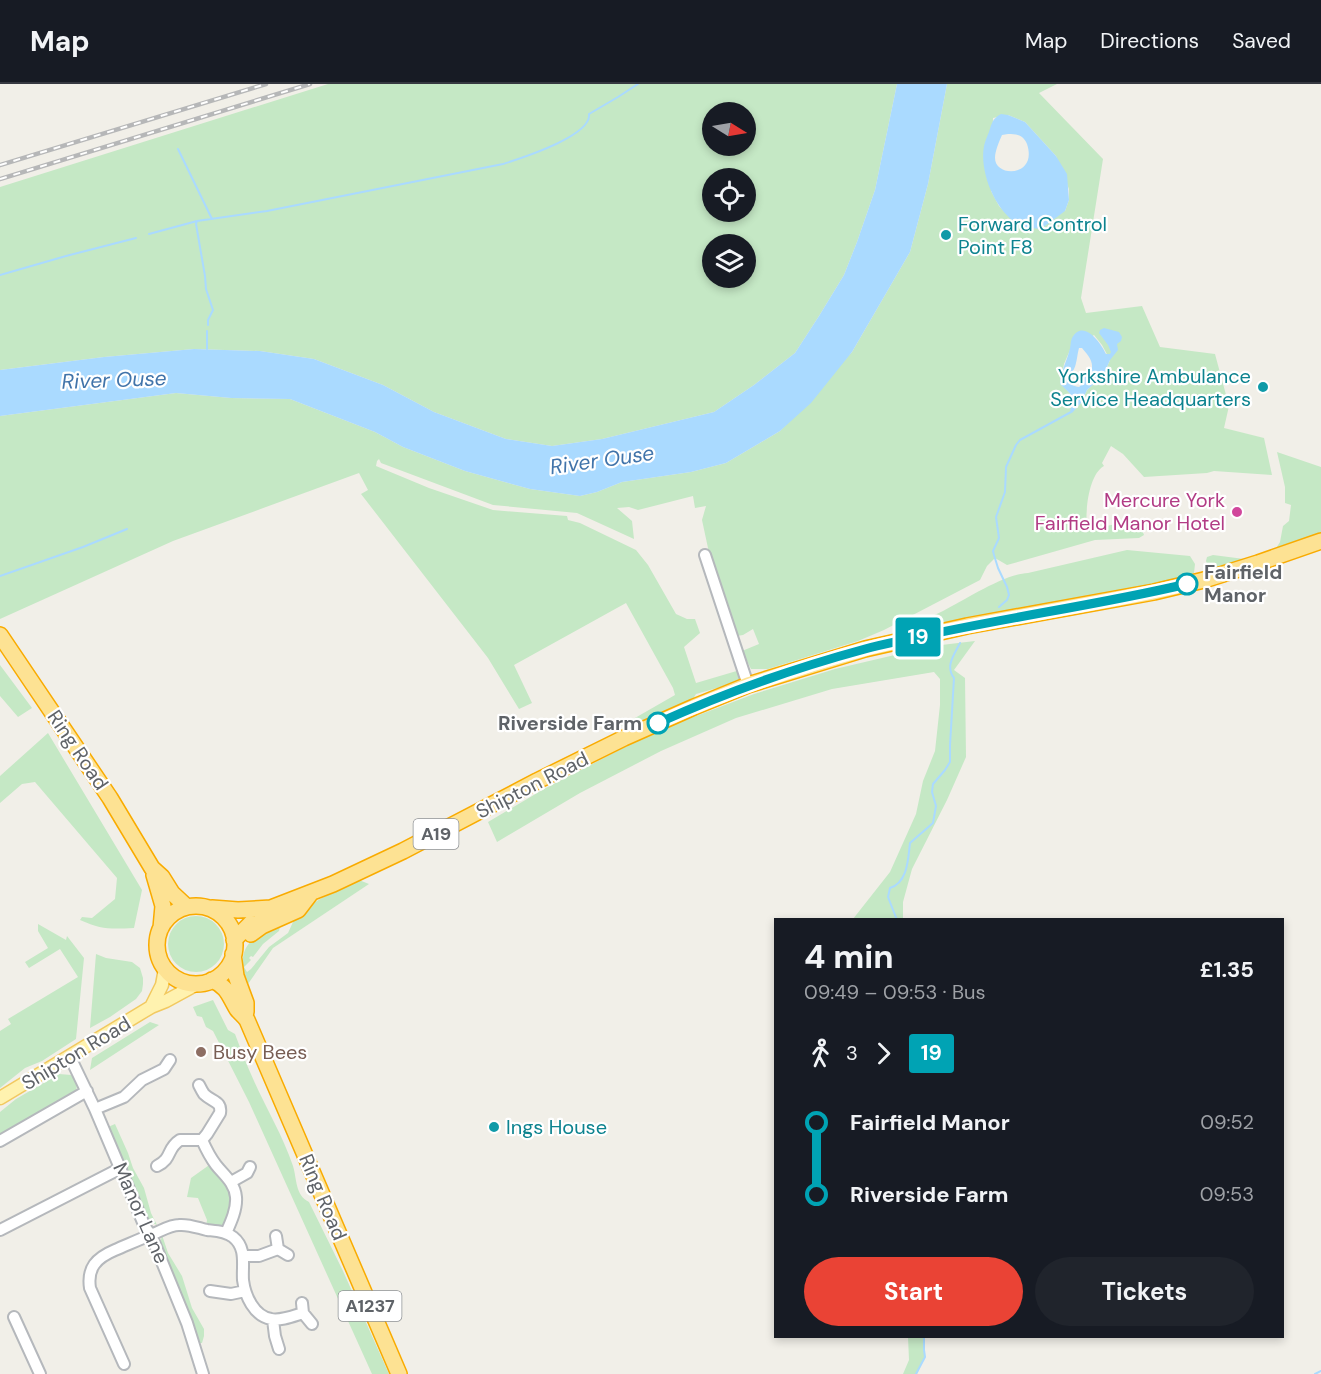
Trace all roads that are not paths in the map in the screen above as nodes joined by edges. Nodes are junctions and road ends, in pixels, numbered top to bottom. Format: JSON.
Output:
{"nodes":[{"id":1,"x":1321,"y":541,"type":"edge"},
{"id":2,"x":705,"y":555,"type":"dead end"},
{"id":3,"x":0,"y":635,"type":"edge"},
{"id":4,"x":748,"y":686,"type":"junction"},
{"id":5,"x":131,"y":831,"type":"junction"},
{"id":6,"x":152,"y":868,"type":"junction"},
{"id":7,"x":311,"y":892,"type":"junction"},
{"id":8,"x":187,"y":907,"type":"junction"},
{"id":9,"x":216,"y":909,"type":"junction"},
{"id":10,"x":271,"y":909,"type":"junction"},
{"id":11,"x":161,"y":927,"type":"junction"},
{"id":12,"x":234,"y":954,"type":"junction"},
{"id":13,"x":165,"y":969,"type":"junction"},
{"id":14,"x":201,"y":983,"type":"junction"},
{"id":15,"x":151,"y":1007,"type":"junction"},
{"id":16,"x":247,"y":1020,"type":"junction"},
{"id":17,"x":256,"y":1043,"type":"junction"},
{"id":18,"x":70,"y":1057,"type":"junction"},
{"id":19,"x":168,"y":1068,"type":"dead end"},
{"id":20,"x":199,"y":1085,"type":"dead end"},
{"id":21,"x":87,"y":1091,"type":"junction"},
{"id":22,"x":0,"y":1098,"type":"edge"},
{"id":23,"x":95,"y":1109,"type":"junction"},
{"id":24,"x":202,"y":1140,"type":"junction"},
{"id":25,"x":0,"y":1142,"type":"edge"},
{"id":26,"x":157,"y":1166,"type":"dead end"},
{"id":27,"x":250,"y":1167,"type":"dead end"},
{"id":28,"x":121,"y":1168,"type":"junction"},
{"id":29,"x":231,"y":1182,"type":"junction"},
{"id":30,"x":0,"y":1230,"type":"edge"},
{"id":31,"x":226,"y":1233,"type":"junction"},
{"id":32,"x":152,"y":1235,"type":"junction"},
{"id":33,"x":276,"y":1236,"type":"dead end"},
{"id":34,"x":278,"y":1249,"type":"junction"},
{"id":35,"x":288,"y":1255,"type":"dead end"},
{"id":36,"x":243,"y":1256,"type":"junction"},
{"id":37,"x":210,"y":1291,"type":"dead end"},
{"id":38,"x":245,"y":1291,"type":"junction"},
{"id":39,"x":14,"y":1317,"type":"dead end"},
{"id":40,"x":273,"y":1320,"type":"junction"},
{"id":41,"x":312,"y":1324,"type":"dead end"},
{"id":42,"x":279,"y":1349,"type":"dead end"},
{"id":43,"x":124,"y":1364,"type":"dead end"},
{"id":44,"x":40,"y":1374,"type":"edge"},
{"id":45,"x":203,"y":1374,"type":"edge"},
{"id":46,"x":399,"y":1374,"type":"edge"}],
"edges":[{"from":1,"to":4,"type":"highway","name":"Shipton Road","number":"A19"},
{"from":2,"to":4,"type":"street"},
{"from":3,"to":5,"type":"highway","name":"Ring Road"},
{"from":4,"to":7,"type":"highway","name":"Shipton Road","number":"A19"},
{"from":5,"to":6,"type":"highway","name":"Ring Road"},
{"from":5,"to":9,"type":"highway"},
{"from":6,"to":8,"type":"highway","name":"Ring Road"},
{"from":6,"to":11,"type":"highway","name":"Ring Road"},
{"from":7,"to":10,"type":"highway","name":"Shipton Road","number":"A19"},
{"from":7,"to":12,"type":"highway"},
{"from":8,"to":9,"type":"highway"},
{"from":8,"to":11,"type":"highway"},
{"from":9,"to":10,"type":"highway","name":"Shipton Road","number":"A19"},
{"from":9,"to":12,"type":"highway"},
{"from":10,"to":12,"type":"highway","name":"Shipton Road","number":"A19"},
{"from":11,"to":13,"type":"highway"},
{"from":12,"to":14,"type":"highway"},
{"from":12,"to":16,"type":"highway","name":"Ring Road","number":"A1237"},
{"from":13,"to":14,"type":"highway"},
{"from":13,"to":15,"type":"main road","name":"Shipton Road"},
{"from":14,"to":15,"type":"main road","name":"Shipton Road"},
{"from":14,"to":16,"type":"highway","name":"Ring Road","number":"A1237"},
{"from":14,"to":17,"type":"highway"},
{"from":15,"to":18,"type":"main road","name":"Shipton Road"},
{"from":16,"to":17,"type":"highway","name":"Ring Road","number":"A1237"},
{"from":17,"to":46,"type":"highway","name":"Ring Road","number":"A1237"},
{"from":18,"to":21,"type":"street","name":"Manor Lane"},
{"from":18,"to":22,"type":"main road","name":"Shipton Road"},
{"from":19,"to":23,"type":"street"},
{"from":20,"to":24,"type":"street"},
{"from":21,"to":23,"type":"street","name":"Manor Lane"},
{"from":21,"to":25,"type":"street","name":"Shipton Road"},
{"from":23,"to":28,"type":"street","name":"Manor Lane"},
{"from":24,"to":26,"type":"street"},
{"from":24,"to":29,"type":"street"},
{"from":27,"to":29,"type":"street"},
{"from":28,"to":30,"type":"street"},
{"from":28,"to":32,"type":"street","name":"Manor Lane"},
{"from":29,"to":31,"type":"street"},
{"from":31,"to":32,"type":"street"},
{"from":31,"to":36,"type":"street"},
{"from":32,"to":43,"type":"street"},
{"from":32,"to":45,"type":"street","name":"Manor Lane"},
{"from":33,"to":34,"type":"street"},
{"from":34,"to":35,"type":"street"},
{"from":34,"to":36,"type":"street"},
{"from":36,"to":38,"type":"street"},
{"from":37,"to":38,"type":"street"},
{"from":38,"to":40,"type":"street"},
{"from":39,"to":44,"type":"street"},
{"from":40,"to":41,"type":"street"},
{"from":40,"to":42,"type":"street"}]}
